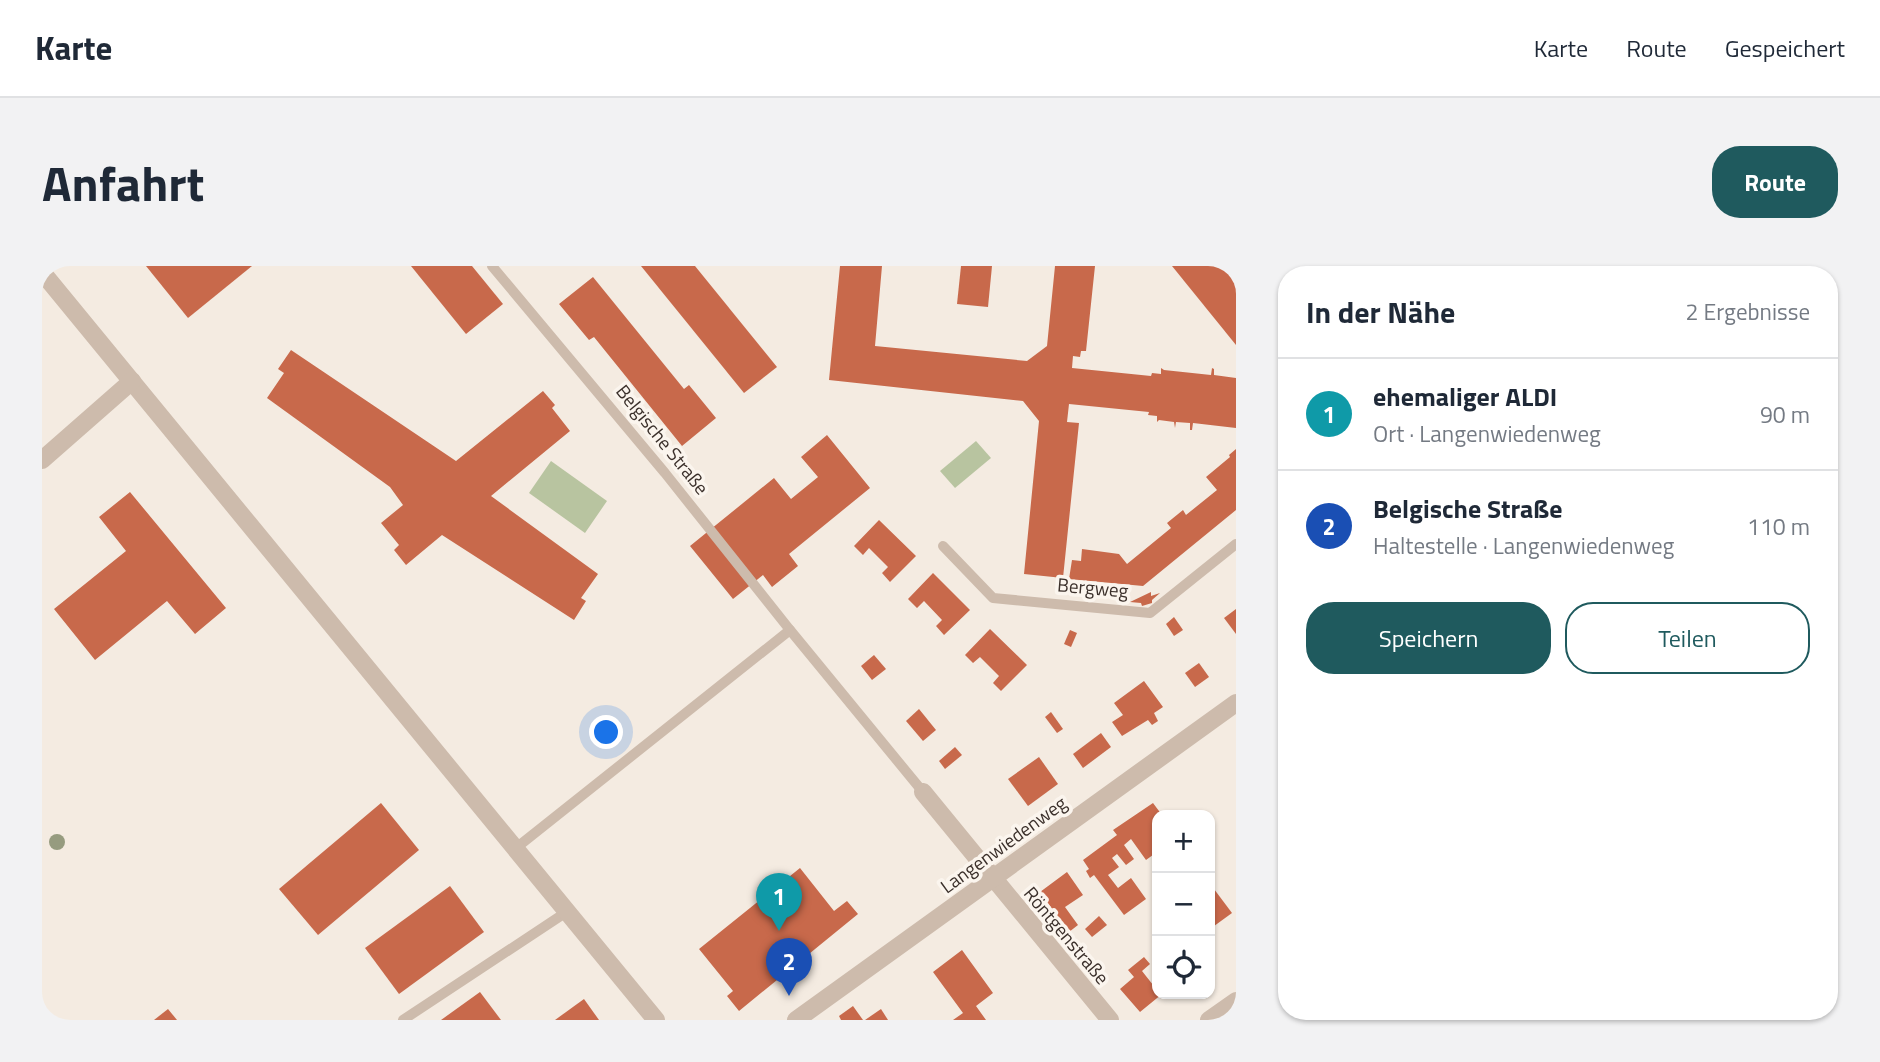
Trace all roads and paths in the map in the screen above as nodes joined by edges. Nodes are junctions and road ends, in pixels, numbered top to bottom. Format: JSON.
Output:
{"nodes":[{"id":1,"x":492,"y":266,"type":"edge"},
{"id":2,"x":42,"y":272,"type":"edge"},
{"id":3,"x":132,"y":381,"type":"junction"},
{"id":4,"x":42,"y":460,"type":"edge"},
{"id":5,"x":1236,"y":544,"type":"edge"},
{"id":6,"x":943,"y":547,"type":"dead end"},
{"id":7,"x":790,"y":630,"type":"junction"},
{"id":8,"x":1236,"y":703,"type":"edge"},
{"id":9,"x":923,"y":792,"type":"joint"},
{"id":10,"x":516,"y":848,"type":"junction"},
{"id":11,"x":992,"y":877,"type":"junction"},
{"id":12,"x":568,"y":911,"type":"junction"},
{"id":13,"x":1236,"y":1001,"type":"edge"},
{"id":14,"x":403,"y":1020,"type":"edge"},
{"id":15,"x":656,"y":1020,"type":"edge"},
{"id":16,"x":796,"y":1020,"type":"edge"},
{"id":17,"x":1110,"y":1020,"type":"edge"},
{"id":18,"x":1209,"y":1020,"type":"edge"}],
"edges":[{"from":1,"to":7,"type":"lane","name":"Belgische Straße"},
{"from":2,"to":3,"type":"street"},
{"from":3,"to":4,"type":"street"},
{"from":3,"to":10,"type":"street"},
{"from":5,"to":6,"type":"lane","name":"Bergweg"},
{"from":7,"to":9,"type":"lane"},
{"from":7,"to":10,"type":"lane"},
{"from":8,"to":11,"type":"street","name":"Langenwiedenweg"},
{"from":9,"to":11,"type":"street"},
{"from":10,"to":12,"type":"street"},
{"from":11,"to":16,"type":"street","name":"Langenwiedenweg"},
{"from":11,"to":17,"type":"street","name":"Röntgenstraße"},
{"from":12,"to":14,"type":"lane"},
{"from":12,"to":15,"type":"street"},
{"from":13,"to":18,"type":"street"}]}
